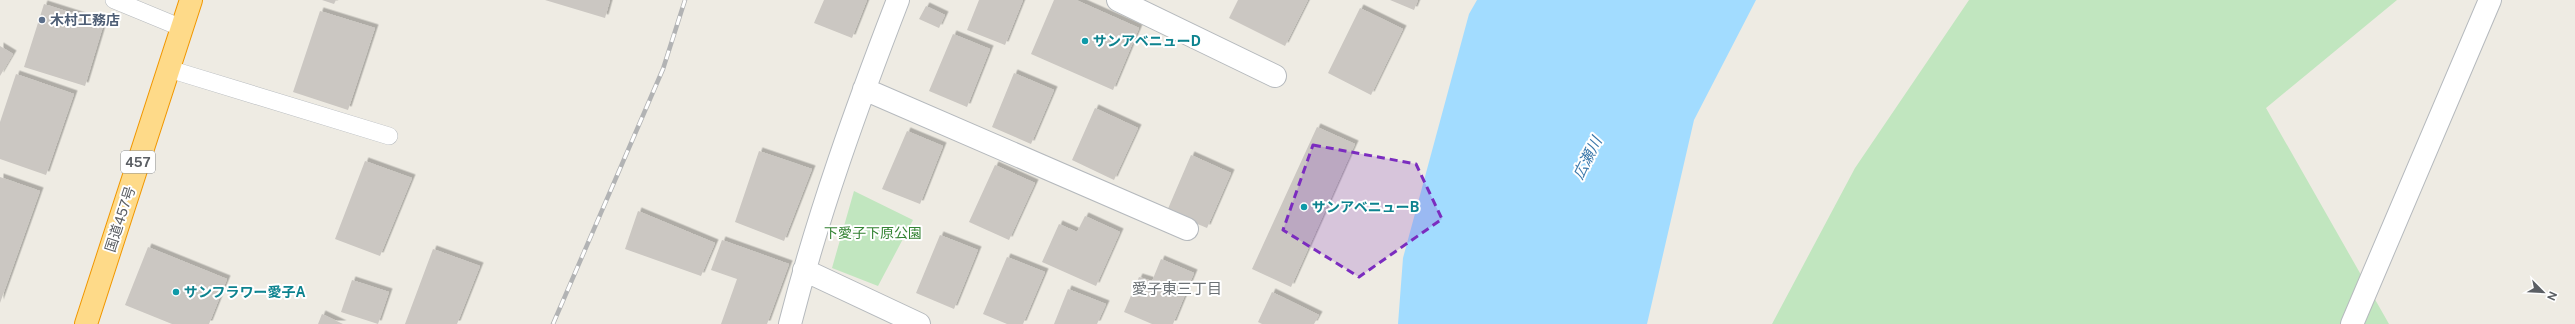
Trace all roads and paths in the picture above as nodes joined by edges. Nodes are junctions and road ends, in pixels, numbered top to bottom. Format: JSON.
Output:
{"nodes":[{"id":1,"x":114,"y":0,"type":"edge"},
{"id":2,"x":191,"y":0,"type":"edge"},
{"id":3,"x":898,"y":0,"type":"edge"},
{"id":4,"x":1118,"y":0,"type":"edge"},
{"id":5,"x":2490,"y":0,"type":"edge"},
{"id":6,"x":182,"y":28,"type":"junction"},
{"id":7,"x":168,"y":69,"type":"junction"},
{"id":8,"x":1275,"y":76,"type":"dead end"},
{"id":9,"x":864,"y":89,"type":"junction"},
{"id":10,"x":389,"y":136,"type":"dead end"},
{"id":11,"x":1186,"y":229,"type":"dead end"},
{"id":12,"x":804,"y":270,"type":"junction"},
{"id":13,"x":86,"y":324,"type":"edge"},
{"id":14,"x":790,"y":324,"type":"edge"},
{"id":15,"x":919,"y":324,"type":"edge"},
{"id":16,"x":2352,"y":324,"type":"edge"}],
"edges":[{"from":1,"to":6,"type":"lane"},
{"from":2,"to":6,"type":"highway","name":"国道457号","number":"457"},
{"from":3,"to":9,"type":"street"},
{"from":4,"to":8,"type":"street"},
{"from":5,"to":16,"type":"street"},
{"from":6,"to":7,"type":"highway","name":"国道457号","number":"457"},
{"from":7,"to":10,"type":"lane"},
{"from":7,"to":13,"type":"highway","name":"国道457号","number":"457"},
{"from":9,"to":11,"type":"street"},
{"from":9,"to":12,"type":"street"},
{"from":12,"to":14,"type":"street"},
{"from":12,"to":15,"type":"street"}]}
